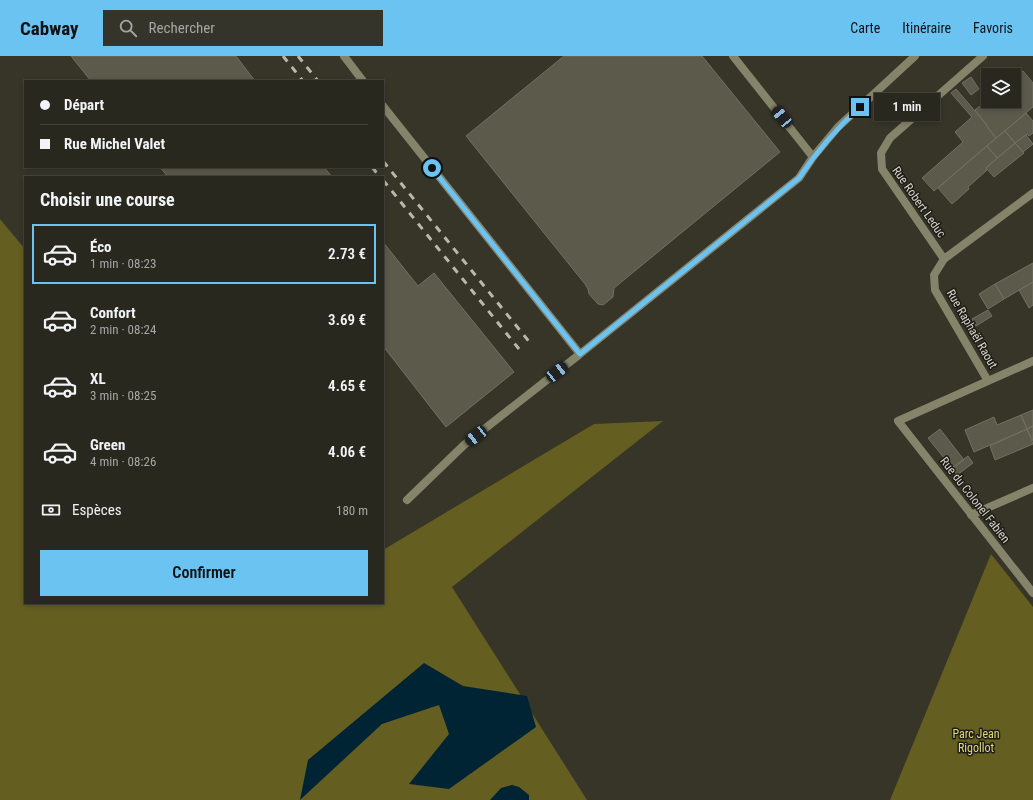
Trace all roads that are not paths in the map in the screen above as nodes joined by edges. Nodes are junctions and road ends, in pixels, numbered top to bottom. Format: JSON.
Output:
{"nodes":[{"id":1,"x":344,"y":56,"type":"edge"},
{"id":2,"x":733,"y":56,"type":"edge"},
{"id":3,"x":915,"y":56,"type":"edge"},
{"id":4,"x":983,"y":56,"type":"edge"},
{"id":5,"x":362,"y":80,"type":"edge"},
{"id":6,"x":384,"y":107,"type":"edge"},
{"id":7,"x":813,"y":157,"type":"junction"},
{"id":8,"x":1033,"y":193,"type":"edge"},
{"id":9,"x":944,"y":259,"type":"junction"},
{"id":10,"x":580,"y":354,"type":"junction"},
{"id":11,"x":1033,"y":361,"type":"edge"},
{"id":12,"x":988,"y":381,"type":"junction"},
{"id":13,"x":1033,"y":488,"type":"edge"},
{"id":14,"x":407,"y":500,"type":"dead end"},
{"id":15,"x":971,"y":515,"type":"junction"},
{"id":16,"x":1033,"y":593,"type":"edge"}],
"edges":[{"from":1,"to":5,"type":"street"},
{"from":2,"to":7,"type":"street"},
{"from":3,"to":7,"type":"street"},
{"from":4,"to":9,"type":"street","name":"Rue Robert Leduc"},
{"from":6,"to":10,"type":"street"},
{"from":7,"to":10,"type":"street"},
{"from":8,"to":9,"type":"street","name":"Rue Raphaël Raout"},
{"from":9,"to":12,"type":"street","name":"Rue Raphaël Raout"},
{"from":10,"to":14,"type":"street"},
{"from":11,"to":12,"type":"street"},
{"from":12,"to":15,"type":"street","name":"Rue du Colonel Fabien"},
{"from":13,"to":15,"type":"street"},
{"from":15,"to":16,"type":"street","name":"Rue du Colonel Fabien"}]}
